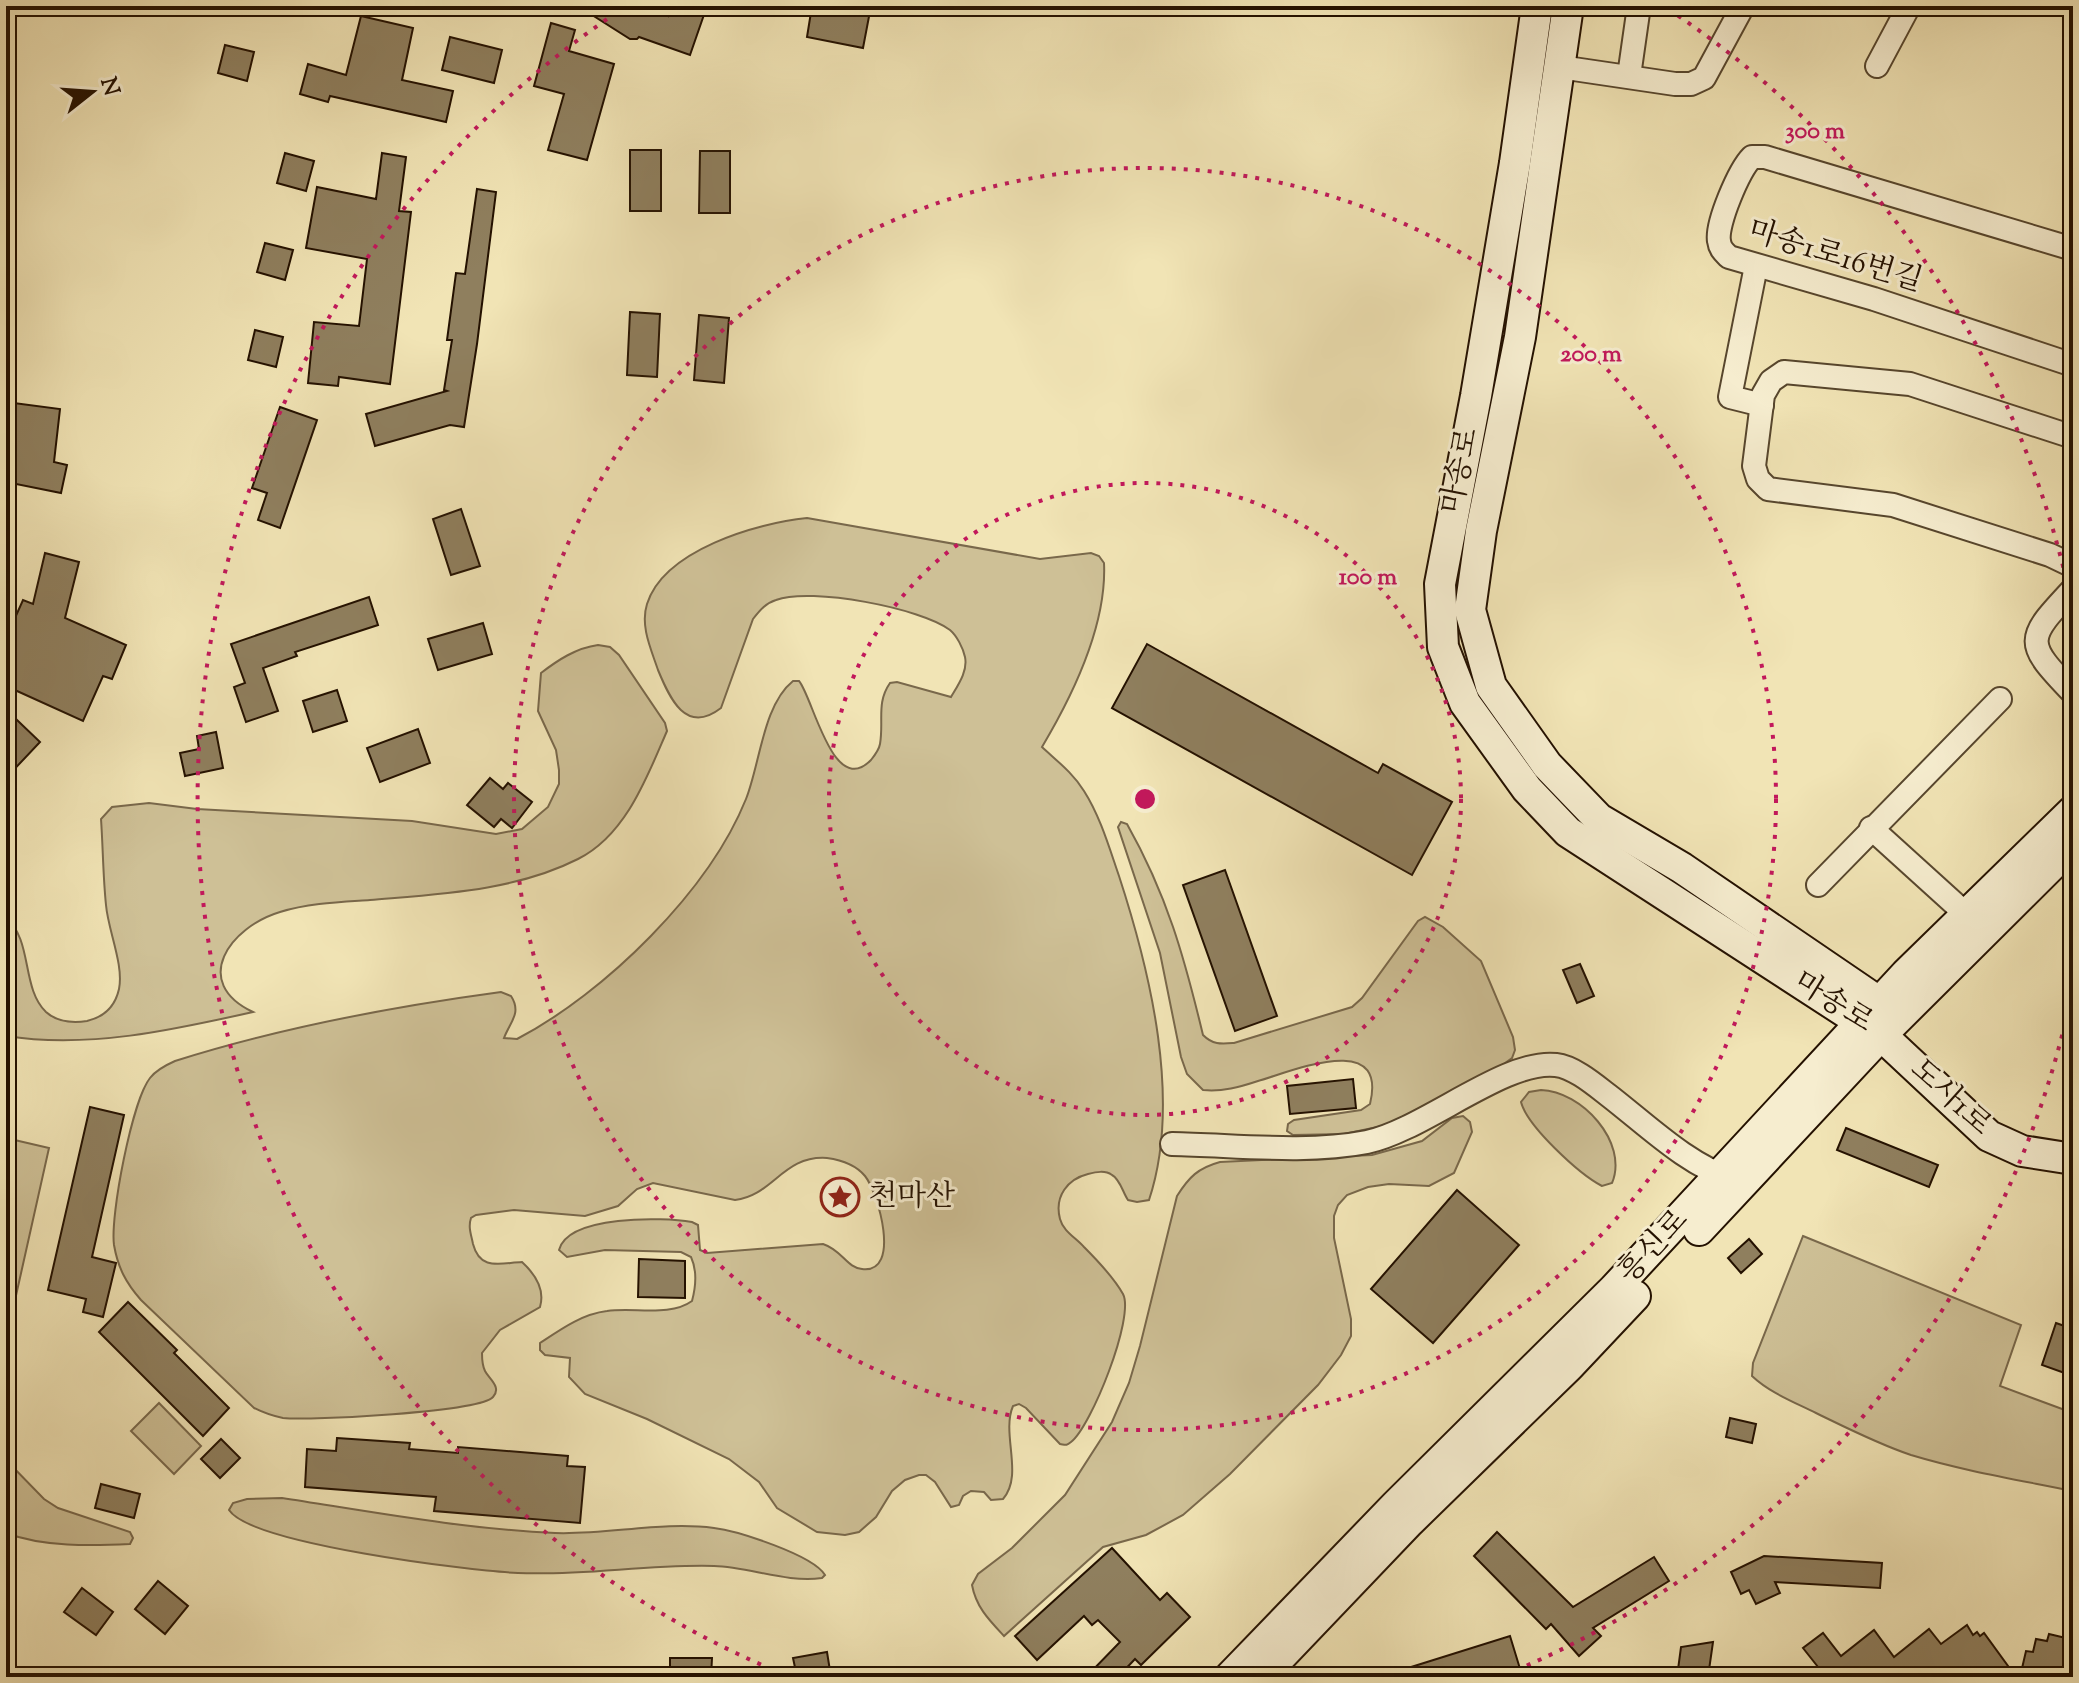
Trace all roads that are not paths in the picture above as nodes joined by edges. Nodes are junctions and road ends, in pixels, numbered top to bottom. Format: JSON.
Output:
{"nodes":[{"id":1,"x":1537,"y":6,"type":"edge"},
{"id":2,"x":1568,"y":6,"type":"edge"},
{"id":3,"x":1639,"y":6,"type":"edge"},
{"id":4,"x":1743,"y":6,"type":"edge"},
{"id":5,"x":1909,"y":6,"type":"edge"},
{"id":6,"x":1877,"y":66,"type":"dead end"},
{"id":7,"x":1560,"y":67,"type":"junction"},
{"id":8,"x":1629,"y":76,"type":"junction"},
{"id":9,"x":2073,"y":249,"type":"edge"},
{"id":10,"x":1756,"y":266,"type":"junction"},
{"id":11,"x":2073,"y":365,"type":"edge"},
{"id":12,"x":1762,"y":405,"type":"junction"},
{"id":13,"x":2073,"y":437,"type":"edge"},
{"id":14,"x":2073,"y":566,"type":"edge"},
{"id":15,"x":2073,"y":589,"type":"edge"},
{"id":16,"x":2073,"y":693,"type":"edge"},
{"id":17,"x":2000,"y":699,"type":"dead end"},
{"id":18,"x":2073,"y":811,"type":"edge"},
{"id":19,"x":1871,"y":828,"type":"junction"},
{"id":20,"x":2073,"y":844,"type":"edge"},
{"id":21,"x":1818,"y":885,"type":"dead end"},
{"id":22,"x":1967,"y":915,"type":"junction"},
{"id":23,"x":1874,"y":1020,"type":"junction"},
{"id":24,"x":1172,"y":1144,"type":"dead end"},
{"id":25,"x":2073,"y":1159,"type":"edge"},
{"id":26,"x":1732,"y":1179,"type":"junction"},
{"id":27,"x":1230,"y":1677,"type":"edge"},
{"id":28,"x":1261,"y":1677,"type":"edge"}],
"edges":[{"from":1,"to":23,"type":"street","name":"마송로"},
{"from":2,"to":7,"type":"street","name":"마송로"},
{"from":3,"to":8,"type":"street"},
{"from":4,"to":8,"type":"street"},
{"from":5,"to":6,"type":"street"},
{"from":7,"to":8,"type":"street"},
{"from":7,"to":23,"type":"street","name":"마송로"},
{"from":9,"to":10,"type":"street","name":"마송1로16번길"},
{"from":10,"to":11,"type":"street","name":"마송1로16번길"},
{"from":10,"to":12,"type":"street"},
{"from":12,"to":13,"type":"street"},
{"from":12,"to":14,"type":"street"},
{"from":15,"to":16,"type":"street"},
{"from":17,"to":19,"type":"street"},
{"from":18,"to":22,"type":"street","name":"흥신로"},
{"from":19,"to":21,"type":"street"},
{"from":19,"to":22,"type":"street"},
{"from":20,"to":23,"type":"street","name":"흥신로"},
{"from":22,"to":23,"type":"street","name":"흥신로"},
{"from":23,"to":25,"type":"street","name":"도사1로"},
{"from":23,"to":26,"type":"street","name":"흥신로"},
{"from":24,"to":26,"type":"street"},
{"from":26,"to":27,"type":"street","name":"흥신로"},
{"from":26,"to":28,"type":"street","name":"흥신로"}]}
